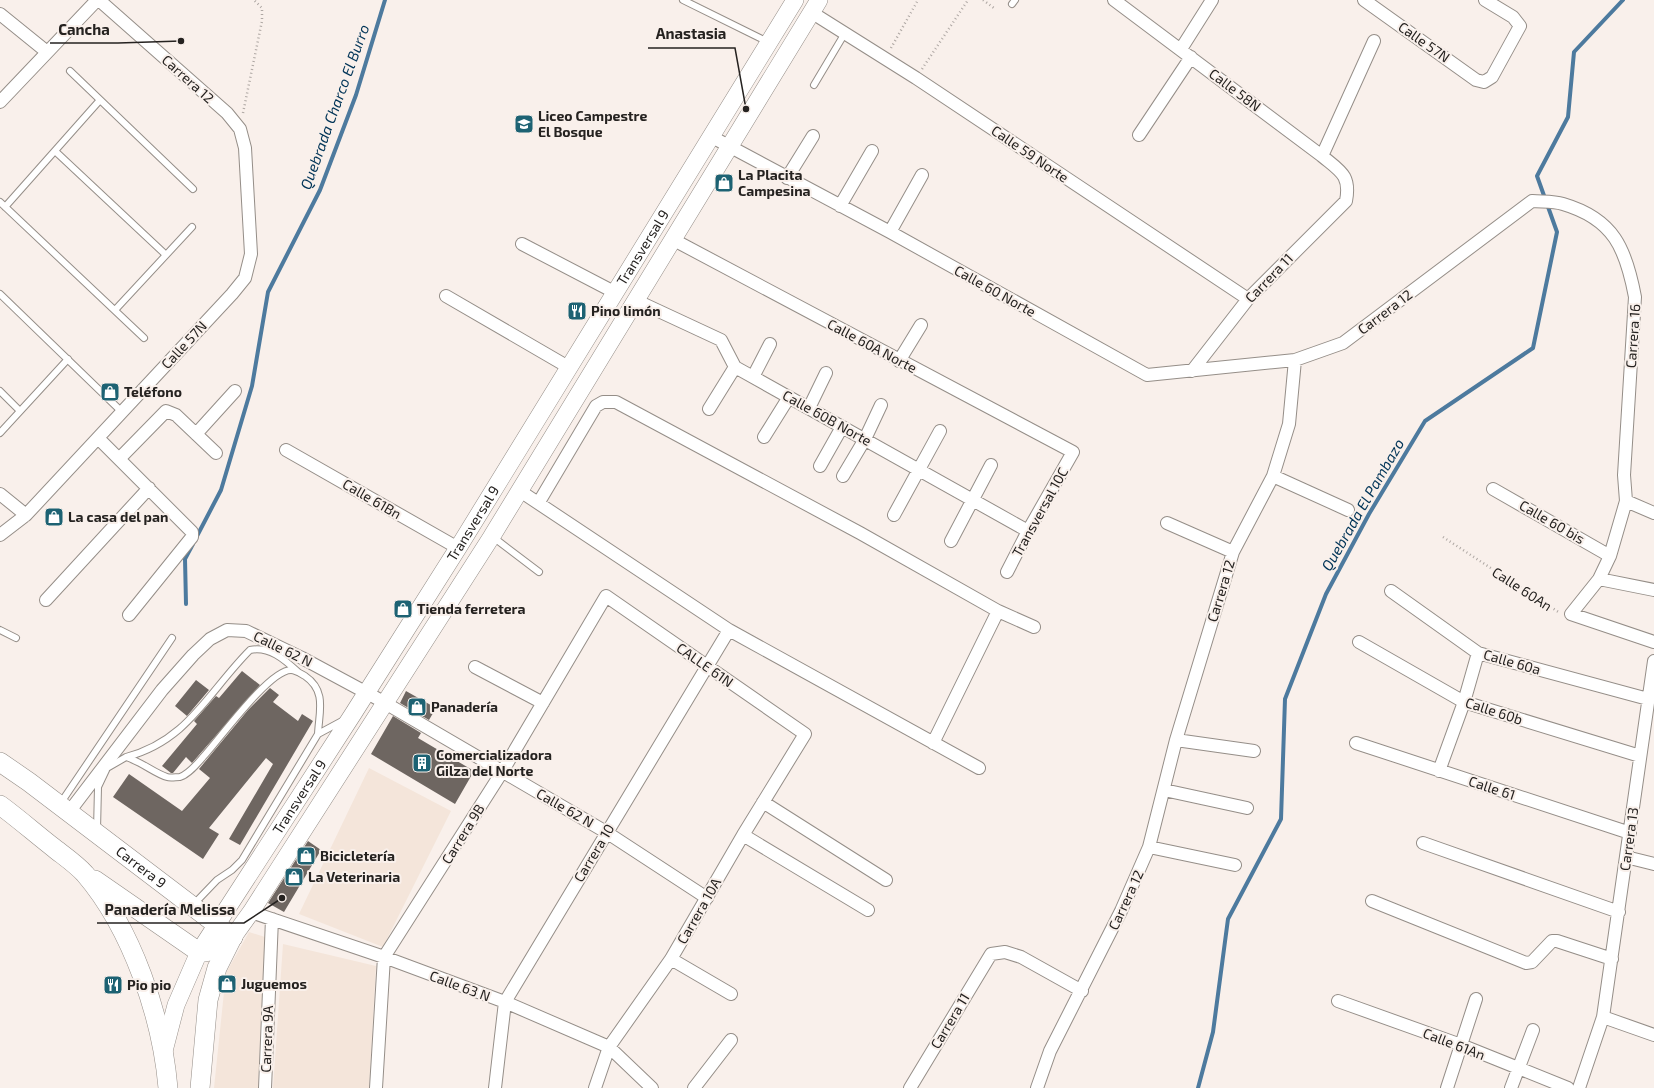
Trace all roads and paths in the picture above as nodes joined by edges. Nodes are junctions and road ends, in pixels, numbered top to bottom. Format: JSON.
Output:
{"nodes":[{"id":1,"x":98,"y":0,"type":"edge"},
{"id":2,"x":254,"y":0,"type":"edge"},
{"id":3,"x":683,"y":0,"type":"edge"},
{"id":4,"x":795,"y":0,"type":"edge"},
{"id":5,"x":918,"y":0,"type":"edge"},
{"id":6,"x":968,"y":0,"type":"edge"},
{"id":7,"x":983,"y":0,"type":"edge"},
{"id":8,"x":1114,"y":0,"type":"edge"},
{"id":9,"x":1212,"y":0,"type":"edge"},
{"id":10,"x":1486,"y":0,"type":"edge"},
{"id":11,"x":1368,"y":1,"type":"edge"},
{"id":12,"x":815,"y":6,"type":"edge"},
{"id":13,"x":994,"y":8,"type":"dead end"},
{"id":14,"x":0,"y":14,"type":"edge"},
{"id":15,"x":845,"y":33,"type":"junction"},
{"id":16,"x":1374,"y":41,"type":"dead end"},
{"id":17,"x":770,"y":42,"type":"junction"},
{"id":18,"x":1181,"y":49,"type":"junction"},
{"id":19,"x":47,"y":52,"type":"junction"},
{"id":20,"x":1191,"y":56,"type":"junction"},
{"id":21,"x":885,"y":58,"type":"junction"},
{"id":22,"x":70,"y":71,"type":"dead end"},
{"id":23,"x":916,"y":78,"type":"junction"},
{"id":24,"x":814,"y":85,"type":"dead end"},
{"id":25,"x":100,"y":100,"type":"junction"},
{"id":26,"x":0,"y":102,"type":"edge"},
{"id":27,"x":240,"y":129,"type":"junction"},
{"id":28,"x":1139,"y":135,"type":"dead end"},
{"id":29,"x":813,"y":136,"type":"dead end"},
{"id":30,"x":712,"y":137,"type":"junction"},
{"id":31,"x":729,"y":146,"type":"junction"},
{"id":32,"x":55,"y":151,"type":"junction"},
{"id":33,"x":872,"y":151,"type":"dead end"},
{"id":34,"x":1322,"y":156,"type":"junction"},
{"id":35,"x":922,"y":175,"type":"dead end"},
{"id":36,"x":787,"y":178,"type":"junction"},
{"id":37,"x":193,"y":188,"type":"dead end"},
{"id":38,"x":1348,"y":188,"type":"joint"},
{"id":39,"x":1532,"y":201,"type":"joint"},
{"id":40,"x":0,"y":202,"type":"edge"},
{"id":41,"x":840,"y":206,"type":"junction"},
{"id":42,"x":5,"y":207,"type":"junction"},
{"id":43,"x":192,"y":227,"type":"dead end"},
{"id":44,"x":890,"y":232,"type":"junction"},
{"id":45,"x":672,"y":239,"type":"junction"},
{"id":46,"x":522,"y":244,"type":"dead end"},
{"id":47,"x":166,"y":255,"type":"junction"},
{"id":48,"x":616,"y":293,"type":"junction"},
{"id":49,"x":0,"y":294,"type":"edge"},
{"id":50,"x":446,"y":296,"type":"dead end"},
{"id":51,"x":1248,"y":299,"type":"junction"},
{"id":52,"x":635,"y":300,"type":"junction"},
{"id":53,"x":115,"y":310,"type":"junction"},
{"id":54,"x":921,"y":325,"type":"dead end"},
{"id":55,"x":144,"y":338,"type":"dead end"},
{"id":56,"x":770,"y":344,"type":"dead end"},
{"id":57,"x":68,"y":359,"type":"junction"},
{"id":58,"x":899,"y":360,"type":"junction"},
{"id":59,"x":1295,"y":360,"type":"junction"},
{"id":60,"x":735,"y":367,"type":"junction"},
{"id":61,"x":570,"y":368,"type":"junction"},
{"id":62,"x":1192,"y":371,"type":"junction"},
{"id":63,"x":826,"y":373,"type":"dead end"},
{"id":64,"x":753,"y":377,"type":"junction"},
{"id":65,"x":0,"y":391,"type":"edge"},
{"id":66,"x":235,"y":391,"type":"dead end"},
{"id":67,"x":789,"y":397,"type":"junction"},
{"id":68,"x":881,"y":405,"type":"dead end"},
{"id":69,"x":809,"y":408,"type":"junction"},
{"id":70,"x":709,"y":409,"type":"dead end"},
{"id":71,"x":20,"y":411,"type":"junction"},
{"id":72,"x":122,"y":412,"type":"junction"},
{"id":73,"x":842,"y":427,"type":"junction"},
{"id":74,"x":940,"y":431,"type":"dead end"},
{"id":75,"x":0,"y":433,"type":"edge"},
{"id":76,"x":196,"y":434,"type":"junction"},
{"id":77,"x":764,"y":437,"type":"dead end"},
{"id":78,"x":98,"y":438,"type":"junction"},
{"id":79,"x":865,"y":439,"type":"junction"},
{"id":80,"x":286,"y":450,"type":"dead end"},
{"id":81,"x":1073,"y":452,"type":"joint"},
{"id":82,"x":216,"y":453,"type":"dead end"},
{"id":83,"x":119,"y":459,"type":"junction"},
{"id":84,"x":820,"y":466,"type":"dead end"},
{"id":85,"x":991,"y":466,"type":"dead end"},
{"id":86,"x":919,"y":470,"type":"junction"},
{"id":87,"x":842,"y":476,"type":"dead end"},
{"id":88,"x":1273,"y":476,"type":"junction"},
{"id":89,"x":149,"y":488,"type":"junction"},
{"id":90,"x":1493,"y":489,"type":"dead end"},
{"id":91,"x":520,"y":491,"type":"junction"},
{"id":92,"x":0,"y":494,"type":"edge"},
{"id":93,"x":973,"y":500,"type":"junction"},
{"id":94,"x":1626,"y":501,"type":"junction"},
{"id":95,"x":539,"y":502,"type":"junction"},
{"id":96,"x":1348,"y":510,"type":"dead end"},
{"id":97,"x":1654,"y":513,"type":"edge"},
{"id":98,"x":26,"y":515,"type":"junction"},
{"id":99,"x":894,"y":515,"type":"dead end"},
{"id":100,"x":1167,"y":523,"type":"dead end"},
{"id":101,"x":1028,"y":530,"type":"junction"},
{"id":102,"x":0,"y":535,"type":"edge"},
{"id":103,"x":492,"y":536,"type":"junction"},
{"id":104,"x":1443,"y":537,"type":"dead end"},
{"id":105,"x":951,"y":541,"type":"dead end"},
{"id":106,"x":458,"y":548,"type":"junction"},
{"id":107,"x":1233,"y":552,"type":"junction"},
{"id":108,"x":1610,"y":556,"type":"junction"},
{"id":109,"x":539,"y":572,"type":"dead end"},
{"id":110,"x":1007,"y":572,"type":"dead end"},
{"id":111,"x":1598,"y":579,"type":"junction"},
{"id":112,"x":1654,"y":590,"type":"edge"},
{"id":113,"x":1391,"y":591,"type":"dead end"},
{"id":114,"x":606,"y":596,"type":"joint"},
{"id":115,"x":46,"y":600,"type":"dead end"},
{"id":116,"x":998,"y":611,"type":"junction"},
{"id":117,"x":1571,"y":614,"type":"junction"},
{"id":118,"x":129,"y":615,"type":"dead end"},
{"id":119,"x":1034,"y":627,"type":"dead end"},
{"id":120,"x":0,"y":630,"type":"edge"},
{"id":121,"x":729,"y":630,"type":"junction"},
{"id":122,"x":16,"y":638,"type":"dead end"},
{"id":123,"x":172,"y":638,"type":"dead end"},
{"id":124,"x":1358,"y":642,"type":"dead end"},
{"id":125,"x":1654,"y":642,"type":"edge"},
{"id":126,"x":1478,"y":653,"type":"junction"},
{"id":127,"x":1654,"y":661,"type":"edge"},
{"id":128,"x":475,"y":667,"type":"dead end"},
{"id":129,"x":706,"y":667,"type":"junction"},
{"id":130,"x":300,"y":673,"type":"junction"},
{"id":131,"x":366,"y":693,"type":"junction"},
{"id":132,"x":1648,"y":699,"type":"junction"},
{"id":133,"x":1464,"y":702,"type":"junction"},
{"id":134,"x":385,"y":703,"type":"junction"},
{"id":135,"x":543,"y":704,"type":"junction"},
{"id":136,"x":353,"y":714,"type":"junction"},
{"id":137,"x":1649,"y":732,"type":"edge"},
{"id":138,"x":318,"y":734,"type":"junction"},
{"id":139,"x":805,"y":734,"type":"joint"},
{"id":140,"x":1176,"y":740,"type":"junction"},
{"id":141,"x":933,"y":743,"type":"junction"},
{"id":142,"x":1356,"y":743,"type":"dead end"},
{"id":143,"x":1254,"y":751,"type":"dead end"},
{"id":144,"x":1640,"y":756,"type":"junction"},
{"id":145,"x":126,"y":757,"type":"junction"},
{"id":146,"x":0,"y":762,"type":"edge"},
{"id":147,"x":979,"y":768,"type":"dead end"},
{"id":148,"x":1439,"y":771,"type":"junction"},
{"id":149,"x":502,"y":772,"type":"junction"},
{"id":150,"x":1164,"y":790,"type":"junction"},
{"id":151,"x":763,"y":802,"type":"junction"},
{"id":152,"x":0,"y":805,"type":"edge"},
{"id":153,"x":64,"y":808,"type":"junction"},
{"id":154,"x":1247,"y":808,"type":"dead end"},
{"id":155,"x":606,"y":832,"type":"junction"},
{"id":156,"x":97,"y":833,"type":"junction"},
{"id":157,"x":1630,"y":833,"type":"junction"},
{"id":158,"x":743,"y":835,"type":"junction"},
{"id":159,"x":1423,"y":843,"type":"dead end"},
{"id":160,"x":1149,"y":847,"type":"junction"},
{"id":161,"x":1626,"y":857,"type":"junction"},
{"id":162,"x":1654,"y":864,"type":"edge"},
{"id":163,"x":1235,"y":865,"type":"dead end"},
{"id":164,"x":84,"y":873,"type":"junction"},
{"id":165,"x":886,"y":880,"type":"dead end"},
{"id":166,"x":708,"y":898,"type":"junction"},
{"id":167,"x":1372,"y":901,"type":"dead end"},
{"id":168,"x":192,"y":906,"type":"junction"},
{"id":169,"x":868,"y":910,"type":"dead end"},
{"id":170,"x":251,"y":912,"type":"junction"},
{"id":171,"x":1619,"y":912,"type":"junction"},
{"id":172,"x":272,"y":919,"type":"junction"},
{"id":173,"x":215,"y":924,"type":"junction"},
{"id":174,"x":232,"y":937,"type":"junction"},
{"id":175,"x":198,"y":952,"type":"junction"},
{"id":176,"x":384,"y":957,"type":"junction"},
{"id":177,"x":671,"y":959,"type":"junction"},
{"id":178,"x":1612,"y":959,"type":"junction"},
{"id":179,"x":1082,"y":991,"type":"junction"},
{"id":180,"x":731,"y":994,"type":"dead end"},
{"id":181,"x":1476,"y":999,"type":"dead end"},
{"id":182,"x":1338,"y":1001,"type":"dead end"},
{"id":183,"x":505,"y":1002,"type":"junction"},
{"id":184,"x":1603,"y":1017,"type":"junction"},
{"id":185,"x":1533,"y":1030,"type":"dead end"},
{"id":186,"x":1654,"y":1035,"type":"edge"},
{"id":187,"x":731,"y":1040,"type":"dead end"},
{"id":188,"x":1461,"y":1045,"type":"junction"},
{"id":189,"x":609,"y":1047,"type":"junction"},
{"id":190,"x":164,"y":1051,"type":"junction"},
{"id":191,"x":1517,"y":1069,"type":"junction"},
{"id":192,"x":168,"y":1088,"type":"edge"},
{"id":193,"x":200,"y":1088,"type":"edge"},
{"id":194,"x":265,"y":1088,"type":"edge"},
{"id":195,"x":376,"y":1088,"type":"edge"},
{"id":196,"x":495,"y":1088,"type":"edge"},
{"id":197,"x":595,"y":1088,"type":"edge"},
{"id":198,"x":652,"y":1088,"type":"edge"},
{"id":199,"x":694,"y":1088,"type":"edge"},
{"id":200,"x":910,"y":1088,"type":"edge"},
{"id":201,"x":1037,"y":1088,"type":"edge"},
{"id":202,"x":1447,"y":1088,"type":"edge"},
{"id":203,"x":1511,"y":1088,"type":"edge"},
{"id":204,"x":1568,"y":1088,"type":"edge"},
{"id":205,"x":1579,"y":1088,"type":"edge"}],
"edges":[{"from":1,"to":19,"type":"street"},
{"from":1,"to":27,"type":"street","name":"Carrera 12"},
{"from":2,"to":27,"type":"path"},
{"from":3,"to":17,"type":"lane"},
{"from":4,"to":17,"type":"main road","name":"Transversal 9"},
{"from":5,"to":21,"type":"path"},
{"from":6,"to":23,"type":"path"},
{"from":7,"to":13,"type":"path"},
{"from":8,"to":18,"type":"street","name":"Calle 58N"},
{"from":9,"to":18,"type":"street"},
{"from":10,"to":11,"type":"street","name":"Calle 57N"},
{"from":12,"to":15,"type":"street","name":"Calle 59 Norte"},
{"from":12,"to":31,"type":"main road","name":"Transversal 9"},
{"from":14,"to":19,"type":"street"},
{"from":15,"to":21,"type":"street","name":"Calle 59 Norte"},
{"from":15,"to":24,"type":"lane"},
{"from":16,"to":34,"type":"street"},
{"from":17,"to":30,"type":"main road","name":"Transversal 9"},
{"from":18,"to":20,"type":"street","name":"Calle 58N"},
{"from":19,"to":26,"type":"street"},
{"from":20,"to":28,"type":"street"},
{"from":20,"to":34,"type":"street","name":"Calle 58N"},
{"from":21,"to":23,"type":"street","name":"Calle 59 Norte"},
{"from":22,"to":25,"type":"lane"},
{"from":23,"to":51,"type":"street","name":"Calle 59 Norte"},
{"from":25,"to":32,"type":"lane"},
{"from":25,"to":37,"type":"lane"},
{"from":27,"to":72,"type":"street","name":"Calle 57N"},
{"from":29,"to":36,"type":"street"},
{"from":30,"to":31,"type":"street","name":"Calle 60 Norte"},
{"from":30,"to":48,"type":"main road","name":"Transversal 9"},
{"from":31,"to":36,"type":"street","name":"Calle 60 Norte"},
{"from":31,"to":45,"type":"main road","name":"Transversal 9"},
{"from":32,"to":42,"type":"lane"},
{"from":32,"to":47,"type":"lane"},
{"from":33,"to":41,"type":"street"},
{"from":34,"to":38,"type":"street","name":"Calle 58N"},
{"from":35,"to":44,"type":"street"},
{"from":36,"to":41,"type":"street","name":"Calle 60 Norte"},
{"from":38,"to":51,"type":"street","name":"Carrera 11"},
{"from":39,"to":59,"type":"street","name":"Carrera 12"},
{"from":39,"to":94,"type":"street","name":"Carrera 16"},
{"from":40,"to":42,"type":"lane"},
{"from":41,"to":44,"type":"street","name":"Calle 60 Norte"},
{"from":42,"to":53,"type":"lane"},
{"from":43,"to":47,"type":"lane"},
{"from":44,"to":62,"type":"street","name":"Calle 60 Norte"},
{"from":45,"to":52,"type":"main road","name":"Transversal 9"},
{"from":45,"to":58,"type":"street","name":"Calle 60A Norte"},
{"from":46,"to":48,"type":"street"},
{"from":47,"to":53,"type":"lane"},
{"from":48,"to":61,"type":"main road","name":"Transversal 9"},
{"from":49,"to":57,"type":"lane"},
{"from":50,"to":61,"type":"street"},
{"from":51,"to":62,"type":"street","name":"Carrera 11"},
{"from":52,"to":60,"type":"street"},
{"from":52,"to":91,"type":"main road","name":"Transversal 9"},
{"from":53,"to":55,"type":"lane"},
{"from":54,"to":58,"type":"street"},
{"from":56,"to":64,"type":"street"},
{"from":57,"to":71,"type":"lane"},
{"from":57,"to":72,"type":"lane"},
{"from":58,"to":81,"type":"street","name":"Calle 60A Norte"},
{"from":59,"to":62,"type":"street","name":"Calle 60 Norte"},
{"from":59,"to":88,"type":"street","name":"Carrera 12"},
{"from":60,"to":64,"type":"street","name":"Calle 60B Norte"},
{"from":60,"to":70,"type":"street"},
{"from":61,"to":106,"type":"main road","name":"Transversal 9"},
{"from":63,"to":69,"type":"street"},
{"from":64,"to":67,"type":"street","name":"Calle 60B Norte"},
{"from":65,"to":71,"type":"lane"},
{"from":66,"to":76,"type":"street"},
{"from":67,"to":69,"type":"street","name":"Calle 60B Norte"},
{"from":67,"to":77,"type":"street"},
{"from":68,"to":79,"type":"street"},
{"from":69,"to":73,"type":"street","name":"Calle 60B Norte"},
{"from":71,"to":75,"type":"lane"},
{"from":72,"to":78,"type":"street","name":"Calle 57N"},
{"from":73,"to":79,"type":"street","name":"Calle 60B Norte"},
{"from":73,"to":84,"type":"street"},
{"from":74,"to":86,"type":"street"},
{"from":76,"to":82,"type":"street"},
{"from":76,"to":83,"type":"street"},
{"from":78,"to":83,"type":"street"},
{"from":78,"to":98,"type":"street","name":"Calle 57N"},
{"from":79,"to":86,"type":"street","name":"Calle 60B Norte"},
{"from":79,"to":87,"type":"street"},
{"from":80,"to":106,"type":"street","name":"Calle 61Bn"},
{"from":81,"to":101,"type":"street","name":"Transversal 10C"},
{"from":83,"to":89,"type":"street"},
{"from":85,"to":93,"type":"street"},
{"from":86,"to":93,"type":"street","name":"Calle 60B Norte"},
{"from":86,"to":99,"type":"street"},
{"from":88,"to":96,"type":"street"},
{"from":88,"to":107,"type":"street","name":"Carrera 12"},
{"from":89,"to":115,"type":"street"},
{"from":89,"to":118,"type":"street"},
{"from":90,"to":108,"type":"street","name":"Calle 60 bis"},
{"from":91,"to":95,"type":"street"},
{"from":91,"to":103,"type":"main road","name":"Transversal 9"},
{"from":92,"to":98,"type":"street"},
{"from":93,"to":101,"type":"street","name":"Calle 60B Norte"},
{"from":93,"to":105,"type":"street"},
{"from":94,"to":97,"type":"street"},
{"from":94,"to":108,"type":"street"},
{"from":95,"to":116,"type":"street"},
{"from":95,"to":121,"type":"street"},
{"from":98,"to":102,"type":"street","name":"Calle 57N"},
{"from":100,"to":107,"type":"street"},
{"from":101,"to":110,"type":"street","name":"Transversal 10C"},
{"from":103,"to":109,"type":"lane"},
{"from":103,"to":134,"type":"main road","name":"Transversal 9"},
{"from":104,"to":117,"type":"path","name":"Calle 60An"},
{"from":106,"to":131,"type":"main road","name":"Transversal 9"},
{"from":107,"to":140,"type":"street","name":"Carrera 12"},
{"from":108,"to":111,"type":"street"},
{"from":111,"to":112,"type":"street"},
{"from":111,"to":117,"type":"street"},
{"from":113,"to":126,"type":"street","name":"Calle 60a"},
{"from":114,"to":129,"type":"street","name":"CALLE 61N"},
{"from":114,"to":135,"type":"street","name":"Carrera 9B"},
{"from":116,"to":119,"type":"street"},
{"from":116,"to":141,"type":"street"},
{"from":117,"to":125,"type":"street","name":"Calle 60An"},
{"from":120,"to":122,"type":"lane"},
{"from":121,"to":129,"type":"street","name":"Carrera 10"},
{"from":121,"to":141,"type":"street"},
{"from":123,"to":153,"type":"lane"},
{"from":124,"to":133,"type":"street","name":"Calle 60b"},
{"from":126,"to":132,"type":"street","name":"Calle 60a"},
{"from":126,"to":133,"type":"street"},
{"from":127,"to":132,"type":"street","name":"Carrera 13"},
{"from":128,"to":135,"type":"street"},
{"from":129,"to":139,"type":"street","name":"CALLE 61N"},
{"from":129,"to":155,"type":"street","name":"Carrera 10"},
{"from":130,"to":138,"type":"lane"},
{"from":130,"to":145,"type":"lane"},
{"from":130,"to":145,"type":"lane"},
{"from":131,"to":134,"type":"street","name":"Calle 62 N"},
{"from":131,"to":136,"type":"main road","name":"Transversal 9"},
{"from":131,"to":153,"type":"street","name":"Calle 62 N"},
{"from":132,"to":137,"type":"street","name":"Carrera 13"},
{"from":133,"to":144,"type":"street","name":"Calle 60b"},
{"from":133,"to":148,"type":"street"},
{"from":134,"to":149,"type":"street","name":"Calle 62 N"},
{"from":134,"to":170,"type":"main road","name":"Transversal 9"},
{"from":135,"to":149,"type":"street","name":"Carrera 9B"},
{"from":136,"to":138,"type":"lane"},
{"from":136,"to":173,"type":"main road","name":"Transversal 9"},
{"from":137,"to":144,"type":"street","name":"Carrera 13"},
{"from":138,"to":168,"type":"lane"},
{"from":139,"to":151,"type":"street","name":"Carrera 10A"},
{"from":140,"to":143,"type":"street"},
{"from":140,"to":150,"type":"street","name":"Carrera 12"},
{"from":141,"to":147,"type":"street"},
{"from":142,"to":148,"type":"street","name":"Calle 61"},
{"from":144,"to":157,"type":"street","name":"Carrera 13"},
{"from":145,"to":156,"type":"lane"},
{"from":146,"to":153,"type":"main road","name":"Carrera 9"},
{"from":148,"to":157,"type":"street","name":"Calle 61"},
{"from":149,"to":155,"type":"street","name":"Calle 62 N"},
{"from":149,"to":176,"type":"street","name":"Carrera 9B"},
{"from":150,"to":154,"type":"street"},
{"from":150,"to":160,"type":"street","name":"Carrera 12"},
{"from":151,"to":158,"type":"street","name":"Carrera 10A"},
{"from":151,"to":165,"type":"street"},
{"from":152,"to":164,"type":"main road"},
{"from":153,"to":156,"type":"main road","name":"Carrera 9"},
{"from":155,"to":166,"type":"street","name":"Calle 62 N"},
{"from":155,"to":183,"type":"street","name":"Carrera 10"},
{"from":156,"to":168,"type":"main road","name":"Carrera 9"},
{"from":157,"to":161,"type":"street","name":"Carrera 13"},
{"from":158,"to":166,"type":"street","name":"Carrera 10A"},
{"from":158,"to":169,"type":"street"},
{"from":159,"to":171,"type":"street"},
{"from":160,"to":163,"type":"street"},
{"from":160,"to":179,"type":"street","name":"Carrera 12"},
{"from":161,"to":162,"type":"street"},
{"from":161,"to":171,"type":"street","name":"Carrera 13"},
{"from":164,"to":175,"type":"main road"},
{"from":164,"to":190,"type":"main road"},
{"from":166,"to":177,"type":"street","name":"Carrera 10A"},
{"from":167,"to":178,"type":"street"},
{"from":168,"to":173,"type":"main road","name":"Carrera 9"},
{"from":170,"to":172,"type":"street","name":"Calle 63 N"},
{"from":170,"to":174,"type":"main road","name":"Transversal 9"},
{"from":171,"to":178,"type":"street","name":"Carrera 13"},
{"from":172,"to":176,"type":"street","name":"Calle 63 N"},
{"from":172,"to":194,"type":"street","name":"Carrera 9A"},
{"from":173,"to":174,"type":"main road","name":"Carrera 9"},
{"from":173,"to":175,"type":"main road","name":"Transversal 9"},
{"from":174,"to":175,"type":"main road"},
{"from":174,"to":193,"type":"main road"},
{"from":175,"to":190,"type":"main road","name":"Transversal 9"},
{"from":176,"to":183,"type":"street","name":"Calle 63 N"},
{"from":176,"to":195,"type":"street","name":"Carrera 9B"},
{"from":177,"to":180,"type":"street"},
{"from":177,"to":189,"type":"street","name":"Carrera 10A"},
{"from":178,"to":184,"type":"street","name":"Carrera 13"},
{"from":179,"to":200,"type":"street","name":"Carrera 11"},
{"from":179,"to":201,"type":"street","name":"Carrera 12"},
{"from":181,"to":188,"type":"street"},
{"from":182,"to":188,"type":"street","name":"Calle 61An"},
{"from":183,"to":189,"type":"street","name":"Calle 63 N"},
{"from":183,"to":196,"type":"street","name":"Carrera 10"},
{"from":184,"to":186,"type":"street"},
{"from":184,"to":205,"type":"street","name":"Carrera 13"},
{"from":185,"to":191,"type":"street"},
{"from":187,"to":199,"type":"street"},
{"from":188,"to":191,"type":"street","name":"Calle 61An"},
{"from":188,"to":202,"type":"street"},
{"from":189,"to":197,"type":"street","name":"Carrera 10A"},
{"from":189,"to":198,"type":"street","name":"Calle 63 N"},
{"from":190,"to":192,"type":"main road"},
{"from":191,"to":203,"type":"street"},
{"from":191,"to":204,"type":"street","name":"Calle 61An"}]}
